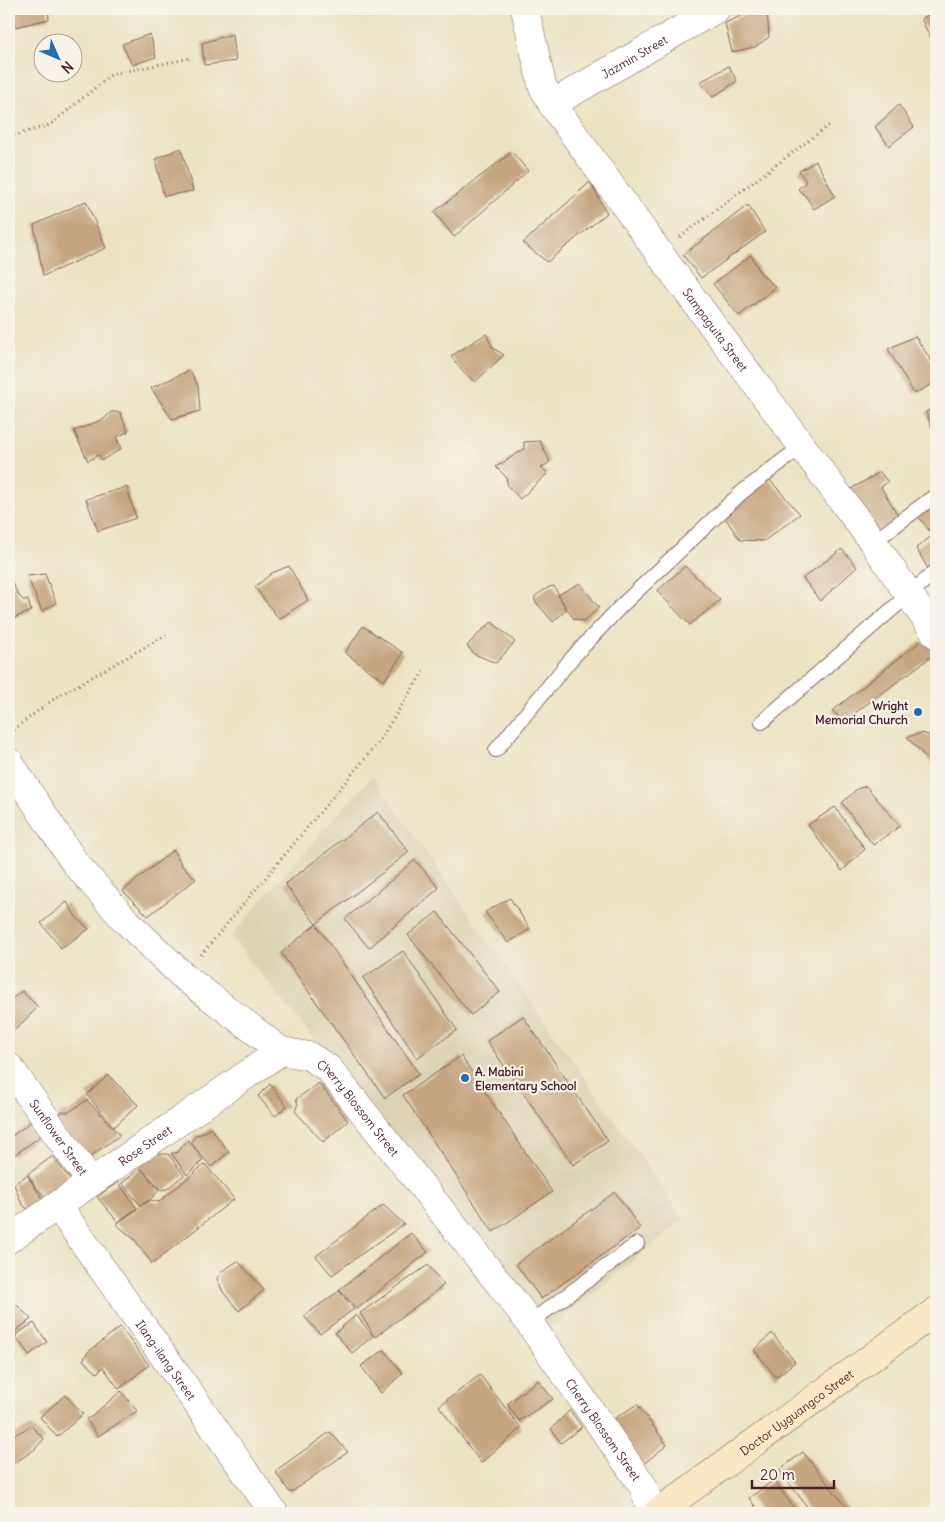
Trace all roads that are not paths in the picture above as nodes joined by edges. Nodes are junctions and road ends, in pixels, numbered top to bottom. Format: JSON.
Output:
{"nodes":[{"id":1,"x":525,"y":9,"type":"edge"},
{"id":2,"x":716,"y":9,"type":"edge"},
{"id":3,"x":552,"y":104,"type":"junction"},
{"id":4,"x":802,"y":446,"type":"junction"},
{"id":5,"x":936,"y":495,"type":"edge"},
{"id":6,"x":873,"y":542,"type":"junction"},
{"id":7,"x":936,"y":571,"type":"edge"},
{"id":8,"x":909,"y":595,"type":"junction"},
{"id":9,"x":936,"y":634,"type":"edge"},
{"id":10,"x":762,"y":722,"type":"dead end"},
{"id":11,"x":496,"y":750,"type":"dead end"},
{"id":12,"x":9,"y":762,"type":"edge"},
{"id":13,"x":281,"y":1051,"type":"junction"},
{"id":14,"x":9,"y":1067,"type":"edge"},
{"id":15,"x":91,"y":1182,"type":"junction"},
{"id":16,"x":58,"y":1206,"type":"junction"},
{"id":17,"x":9,"y":1239,"type":"edge"},
{"id":18,"x":637,"y":1244,"type":"dead end"},
{"id":19,"x":936,"y":1311,"type":"edge"},
{"id":20,"x":529,"y":1323,"type":"junction"},
{"id":21,"x":274,"y":1513,"type":"edge"},
{"id":22,"x":652,"y":1513,"type":"edge"},
{"id":23,"x":657,"y":1513,"type":"edge"}],
"edges":[{"from":1,"to":3,"type":"street","name":"Sampaguita Street"},
{"from":2,"to":3,"type":"street","name":"Jazmin Street"},
{"from":3,"to":4,"type":"street","name":"Sampaguita Street"},
{"from":4,"to":6,"type":"street","name":"Sampaguita Street"},
{"from":4,"to":11,"type":"lane"},
{"from":5,"to":6,"type":"lane"},
{"from":6,"to":8,"type":"street","name":"Sampaguita Street"},
{"from":7,"to":8,"type":"lane"},
{"from":8,"to":9,"type":"street","name":"Sampaguita Street"},
{"from":8,"to":10,"type":"lane"},
{"from":12,"to":13,"type":"street","name":"Cherry Blossom Street"},
{"from":13,"to":15,"type":"street","name":"Rose Street"},
{"from":13,"to":20,"type":"street","name":"Cherry Blossom Street"},
{"from":14,"to":15,"type":"street","name":"Sunflower Street"},
{"from":15,"to":16,"type":"street","name":"Rose Street"},
{"from":16,"to":17,"type":"street","name":"Rose Street"},
{"from":16,"to":21,"type":"street","name":"Ilang-ilang Street"},
{"from":18,"to":20,"type":"lane"},
{"from":19,"to":23,"type":"main road","name":"Doctor Uyguangco Street"},
{"from":20,"to":22,"type":"street","name":"Cherry Blossom Street"}]}
